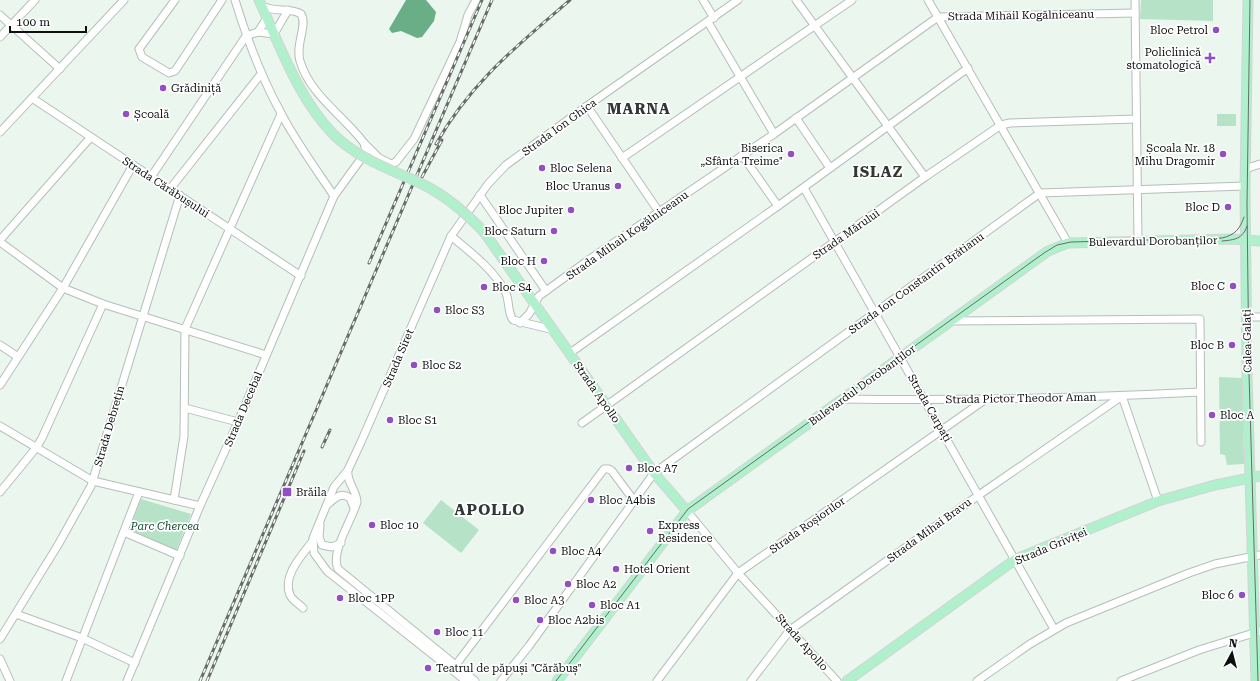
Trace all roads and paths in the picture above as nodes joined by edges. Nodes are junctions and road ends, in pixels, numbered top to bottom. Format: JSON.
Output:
{"nodes":[{"id":1,"x":35,"y":0,"type":"edge"},
{"id":2,"x":124,"y":0,"type":"edge"},
{"id":3,"x":175,"y":0,"type":"edge"},
{"id":4,"x":222,"y":0,"type":"edge"},
{"id":5,"x":235,"y":0,"type":"edge"},
{"id":6,"x":476,"y":0,"type":"edge"},
{"id":7,"x":703,"y":0,"type":"edge"},
{"id":8,"x":738,"y":0,"type":"edge"},
{"id":9,"x":796,"y":0,"type":"edge"},
{"id":10,"x":852,"y":0,"type":"edge"},
{"id":11,"x":928,"y":0,"type":"edge"},
{"id":12,"x":1135,"y":0,"type":"edge"},
{"id":13,"x":1248,"y":0,"type":"edge"},
{"id":14,"x":261,"y":3,"type":"edge"},
{"id":15,"x":288,"y":10,"type":"junction"},
{"id":16,"x":1135,"y":13,"type":"junction"},
{"id":17,"x":0,"y":15,"type":"edge"},
{"id":18,"x":938,"y":17,"type":"junction"},
{"id":19,"x":267,"y":18,"type":"junction"},
{"id":20,"x":711,"y":20,"type":"junction"},
{"id":21,"x":11,"y":25,"type":"junction"},
{"id":22,"x":816,"y":26,"type":"junction"},
{"id":23,"x":258,"y":32,"type":"junction"},
{"id":24,"x":274,"y":34,"type":"junction"},
{"id":25,"x":246,"y":36,"type":"junction"},
{"id":26,"x":0,"y":37,"type":"edge"},
{"id":27,"x":968,"y":68,"type":"junction"},
{"id":28,"x":60,"y":69,"type":"junction"},
{"id":29,"x":261,"y":74,"type":"junction"},
{"id":30,"x":741,"y":77,"type":"junction"},
{"id":31,"x":852,"y":78,"type":"junction"},
{"id":32,"x":32,"y":98,"type":"junction"},
{"id":33,"x":586,"y":106,"type":"junction"},
{"id":34,"x":281,"y":114,"type":"junction"},
{"id":35,"x":796,"y":118,"type":"junction"},
{"id":36,"x":1136,"y":120,"type":"junction"},
{"id":37,"x":1001,"y":125,"type":"junction"},
{"id":38,"x":887,"y":126,"type":"junction"},
{"id":39,"x":0,"y":132,"type":"edge"},
{"id":40,"x":774,"y":134,"type":"junction"},
{"id":41,"x":90,"y":138,"type":"junction"},
{"id":42,"x":364,"y":142,"type":"junction"},
{"id":43,"x":742,"y":155,"type":"junction"},
{"id":44,"x":622,"y":158,"type":"junction"},
{"id":45,"x":1260,"y":164,"type":"edge"},
{"id":46,"x":133,"y":165,"type":"junction"},
{"id":47,"x":830,"y":168,"type":"junction"},
{"id":48,"x":1246,"y":169,"type":"junction"},
{"id":49,"x":151,"y":177,"type":"junction"},
{"id":50,"x":925,"y":177,"type":"junction"},
{"id":51,"x":1245,"y":186,"type":"junction"},
{"id":52,"x":804,"y":188,"type":"junction"},
{"id":53,"x":170,"y":189,"type":"junction"},
{"id":54,"x":1137,"y":189,"type":"junction"},
{"id":55,"x":1040,"y":193,"type":"junction"},
{"id":56,"x":180,"y":195,"type":"junction"},
{"id":57,"x":480,"y":195,"type":"junction"},
{"id":58,"x":334,"y":196,"type":"junction"},
{"id":59,"x":778,"y":206,"type":"junction"},
{"id":60,"x":468,"y":210,"type":"joint"},
{"id":61,"x":659,"y":212,"type":"junction"},
{"id":62,"x":231,"y":229,"type":"junction"},
{"id":63,"x":1260,"y":235,"type":"edge"},
{"id":64,"x":451,"y":236,"type":"junction"},
{"id":65,"x":1246,"y":239,"type":"junction"},
{"id":66,"x":0,"y":241,"type":"edge"},
{"id":67,"x":1138,"y":241,"type":"junction"},
{"id":68,"x":1260,"y":241,"type":"edge"},
{"id":69,"x":836,"y":242,"type":"junction"},
{"id":70,"x":1068,"y":243,"type":"junction"},
{"id":71,"x":301,"y":276,"type":"junction"},
{"id":72,"x":63,"y":288,"type":"junction"},
{"id":73,"x":546,"y":291,"type":"junction"},
{"id":74,"x":103,"y":304,"type":"junction"},
{"id":75,"x":535,"y":304,"type":"junction"},
{"id":76,"x":875,"y":311,"type":"junction"},
{"id":77,"x":142,"y":315,"type":"junction"},
{"id":78,"x":1247,"y":317,"type":"junction"},
{"id":79,"x":1260,"y":317,"type":"edge"},
{"id":80,"x":951,"y":321,"type":"junction"},
{"id":81,"x":520,"y":323,"type":"junction"},
{"id":82,"x":185,"y":329,"type":"junction"},
{"id":83,"x":554,"y":330,"type":"junction"},
{"id":84,"x":0,"y":346,"type":"edge"},
{"id":85,"x":570,"y":353,"type":"junction"},
{"id":86,"x":266,"y":355,"type":"junction"},
{"id":87,"x":901,"y":357,"type":"junction"},
{"id":88,"x":18,"y":358,"type":"junction"},
{"id":89,"x":0,"y":385,"type":"edge"},
{"id":90,"x":1200,"y":392,"type":"junction"},
{"id":91,"x":1122,"y":396,"type":"junction"},
{"id":92,"x":842,"y":399,"type":"junction"},
{"id":93,"x":926,"y":400,"type":"junction"},
{"id":94,"x":986,"y":400,"type":"junction"},
{"id":95,"x":606,"y":405,"type":"junction"},
{"id":96,"x":185,"y":408,"type":"junction"},
{"id":97,"x":238,"y":422,"type":"junction"},
{"id":98,"x":582,"y":423,"type":"dead end"},
{"id":99,"x":0,"y":426,"type":"edge"},
{"id":100,"x":943,"y":430,"type":"junction"},
{"id":101,"x":1201,"y":442,"type":"dead end"},
{"id":102,"x":36,"y":448,"type":"junction"},
{"id":103,"x":348,"y":470,"type":"junction"},
{"id":104,"x":654,"y":474,"type":"junction"},
{"id":105,"x":1255,"y":477,"type":"edge"},
{"id":106,"x":93,"y":480,"type":"junction"},
{"id":107,"x":0,"y":492,"type":"edge"},
{"id":108,"x":140,"y":492,"type":"junction"},
{"id":109,"x":979,"y":495,"type":"junction"},
{"id":110,"x":174,"y":500,"type":"junction"},
{"id":111,"x":1158,"y":501,"type":"junction"},
{"id":112,"x":635,"y":502,"type":"junction"},
{"id":113,"x":327,"y":505,"type":"junction"},
{"id":114,"x":200,"y":506,"type":"junction"},
{"id":115,"x":354,"y":511,"type":"junction"},
{"id":116,"x":687,"y":511,"type":"junction"},
{"id":117,"x":321,"y":518,"type":"junction"},
{"id":118,"x":124,"y":532,"type":"junction"},
{"id":119,"x":312,"y":542,"type":"junction"},
{"id":120,"x":341,"y":542,"type":"junction"},
{"id":121,"x":1256,"y":555,"type":"edge"},
{"id":122,"x":180,"y":556,"type":"junction"},
{"id":123,"x":1016,"y":560,"type":"junction"},
{"id":124,"x":738,"y":573,"type":"junction"},
{"id":125,"x":303,"y":608,"type":"dead end"},
{"id":126,"x":16,"y":614,"type":"junction"},
{"id":127,"x":1054,"y":629,"type":"junction"},
{"id":128,"x":790,"y":630,"type":"junction"},
{"id":129,"x":1257,"y":632,"type":"edge"},
{"id":130,"x":82,"y":638,"type":"junction"},
{"id":131,"x":0,"y":639,"type":"edge"},
{"id":132,"x":0,"y":659,"type":"edge"},
{"id":133,"x":134,"y":663,"type":"junction"},
{"id":134,"x":455,"y":666,"type":"junction"},
{"id":135,"x":10,"y":681,"type":"edge"},
{"id":136,"x":66,"y":681,"type":"edge"},
{"id":137,"x":127,"y":681,"type":"edge"},
{"id":138,"x":466,"y":681,"type":"edge"},
{"id":139,"x":475,"y":681,"type":"edge"},
{"id":140,"x":501,"y":681,"type":"edge"},
{"id":141,"x":557,"y":681,"type":"edge"},
{"id":142,"x":657,"y":681,"type":"edge"},
{"id":143,"x":751,"y":681,"type":"edge"},
{"id":144,"x":837,"y":681,"type":"edge"},
{"id":145,"x":847,"y":681,"type":"edge"},
{"id":146,"x":977,"y":681,"type":"edge"},
{"id":147,"x":1121,"y":681,"type":"edge"},
{"id":148,"x":1256,"y":681,"type":"edge"}],
"edges":[{"from":1,"to":21,"type":"street"},
{"from":2,"to":28,"type":"street"},
{"from":3,"to":4,"type":"street"},
{"from":5,"to":25,"type":"street"},
{"from":6,"to":42,"type":"street"},
{"from":7,"to":20,"type":"street"},
{"from":8,"to":20,"type":"street","name":"Strada Ion Ghica"},
{"from":9,"to":22,"type":"street"},
{"from":10,"to":22,"type":"street"},
{"from":11,"to":18,"type":"street"},
{"from":12,"to":16,"type":"street"},
{"from":13,"to":48,"type":"main road","name":"Calea Galați"},
{"from":14,"to":15,"type":"street"},
{"from":14,"to":19,"type":"main road","name":"Strada Apollo"},
{"from":15,"to":24,"type":"street"},
{"from":15,"to":42,"type":"street"},
{"from":16,"to":18,"type":"street","name":"Strada Mihail Kogălniceanu"},
{"from":16,"to":36,"type":"street"},
{"from":17,"to":21,"type":"street"},
{"from":18,"to":27,"type":"street"},
{"from":18,"to":31,"type":"street","name":"Strada Mihail Kogălniceanu"},
{"from":19,"to":23,"type":"street"},
{"from":19,"to":24,"type":"main road","name":"Strada Apollo"},
{"from":20,"to":30,"type":"street"},
{"from":20,"to":33,"type":"street","name":"Strada Ion Ghica"},
{"from":21,"to":26,"type":"street"},
{"from":21,"to":28,"type":"street"},
{"from":22,"to":30,"type":"street"},
{"from":22,"to":31,"type":"street"},
{"from":23,"to":24,"type":"street"},
{"from":23,"to":25,"type":"street"},
{"from":24,"to":75,"type":"main road","name":"Strada Apollo","bridge":true},
{"from":25,"to":29,"type":"street"},
{"from":25,"to":49,"type":"street"},
{"from":27,"to":37,"type":"street"},
{"from":27,"to":38,"type":"street"},
{"from":28,"to":32,"type":"street"},
{"from":29,"to":34,"type":"street"},
{"from":29,"to":53,"type":"street"},
{"from":30,"to":40,"type":"street"},
{"from":30,"to":44,"type":"street"},
{"from":31,"to":35,"type":"street","name":"Strada Mihail Kogălniceanu"},
{"from":31,"to":38,"type":"street"},
{"from":32,"to":39,"type":"street"},
{"from":32,"to":41,"type":"street","name":"Strada Cărăbușului"},
{"from":33,"to":44,"type":"street"},
{"from":33,"to":57,"type":"street","name":"Strada Ion Ghica"},
{"from":34,"to":58,"type":"street"},
{"from":34,"to":62,"type":"street"},
{"from":35,"to":40,"type":"street","name":"Strada Mihail Kogălniceanu"},
{"from":35,"to":47,"type":"street"},
{"from":36,"to":37,"type":"street","name":"Strada Mărului"},
{"from":36,"to":54,"type":"street"},
{"from":37,"to":50,"type":"street","name":"Strada Mărului"},
{"from":37,"to":55,"type":"street"},
{"from":38,"to":47,"type":"street"},
{"from":38,"to":50,"type":"street"},
{"from":40,"to":43,"type":"street","name":"Strada Mihail Kogălniceanu"},
{"from":41,"to":46,"type":"street","name":"Strada Cărăbușului"},
{"from":41,"to":66,"type":"street"},
{"from":42,"to":58,"type":"street","name":"Strada Decebal"},
{"from":43,"to":59,"type":"street"},
{"from":43,"to":61,"type":"street","name":"Strada Mihail Kogălniceanu"},
{"from":44,"to":61,"type":"street"},
{"from":45,"to":48,"type":"street"},
{"from":46,"to":49,"type":"street","name":"Strada Cărăbușului"},
{"from":46,"to":72,"type":"street"},
{"from":47,"to":52,"type":"street"},
{"from":48,"to":51,"type":"main road","name":"Calea Galați"},
{"from":49,"to":53,"type":"street","name":"Strada Cărăbușului"},
{"from":50,"to":69,"type":"street","name":"Strada Mărului"},
{"from":51,"to":54,"type":"street"},
{"from":51,"to":65,"type":"main road","name":"Calea Galați"},
{"from":52,"to":59,"type":"street"},
{"from":52,"to":69,"type":"street","name":"Strada Carpați"},
{"from":53,"to":56,"type":"street","name":"Strada Cărăbușului"},
{"from":54,"to":55,"type":"street"},
{"from":54,"to":67,"type":"street"},
{"from":55,"to":70,"type":"street"},
{"from":55,"to":76,"type":"street","name":"Strada Ion Constantin Brătianu"},
{"from":56,"to":62,"type":"street","name":"Strada Cărăbușului"},
{"from":56,"to":77,"type":"street","name":"Strada Debrețin"},
{"from":57,"to":60,"type":"street","name":"Strada Ion Ghica"},
{"from":57,"to":73,"type":"street"},
{"from":58,"to":71,"type":"street","name":"Strada Decebal"},
{"from":59,"to":85,"type":"street"},
{"from":60,"to":64,"type":"street","name":"Strada Siret"},
{"from":61,"to":73,"type":"street","name":"Strada Mihail Kogălniceanu"},
{"from":62,"to":71,"type":"street","name":"Strada Cărăbușului"},
{"from":62,"to":82,"type":"street"},
{"from":63,"to":65,"type":"main road","name":"Bulevardul Dorobanților"},
{"from":64,"to":81,"type":"street"},
{"from":64,"to":103,"type":"street","name":"Strada Siret"},
{"from":65,"to":67,"type":"main road","name":"Bulevardul Dorobanților"},
{"from":65,"to":68,"type":"main road","name":"Bulevardul Dorobanților"},
{"from":65,"to":78,"type":"main road","name":"Calea Galați"},
{"from":66,"to":72,"type":"street"},
{"from":67,"to":70,"type":"main road","name":"Bulevardul Dorobanților"},
{"from":69,"to":76,"type":"street","name":"Strada Carpați"},
{"from":69,"to":95,"type":"street","name":"Strada Mărului"},
{"from":70,"to":80,"type":"main road","name":"Bulevardul Dorobanților"},
{"from":71,"to":86,"type":"street","name":"Strada Decebal"},
{"from":72,"to":74,"type":"street"},
{"from":72,"to":88,"type":"street"},
{"from":73,"to":75,"type":"street","name":"Strada Mihail Kogălniceanu"},
{"from":74,"to":77,"type":"street"},
{"from":74,"to":102,"type":"street"},
{"from":75,"to":81,"type":"street","name":"Strada Mihail Kogălniceanu"},
{"from":75,"to":83,"type":"main road","name":"Strada Apollo"},
{"from":76,"to":87,"type":"street","name":"Strada Carpați"},
{"from":76,"to":104,"type":"street","name":"Strada Ion Constantin Brătianu"},
{"from":77,"to":82,"type":"street"},
{"from":77,"to":106,"type":"street","name":"Strada Debrețin"},
{"from":78,"to":79,"type":"street"},
{"from":78,"to":105,"type":"main road","name":"Calea Galați"},
{"from":80,"to":87,"type":"main road","name":"Bulevardul Dorobanților"},
{"from":80,"to":90,"type":"street"},
{"from":81,"to":83,"type":"street"},
{"from":82,"to":86,"type":"street"},
{"from":82,"to":96,"type":"street"},
{"from":83,"to":85,"type":"main road","name":"Strada Apollo"},
{"from":84,"to":88,"type":"street"},
{"from":85,"to":95,"type":"main road","name":"Strada Apollo"},
{"from":86,"to":97,"type":"street","name":"Strada Decebal"},
{"from":87,"to":92,"type":"main road","name":"Bulevardul Dorobanților"},
{"from":87,"to":93,"type":"street","name":"Strada Carpați"},
{"from":88,"to":89,"type":"street"},
{"from":90,"to":91,"type":"street","name":"Strada Pictor Theodor Aman"},
{"from":90,"to":101,"type":"street"},
{"from":91,"to":94,"type":"street","name":"Strada Pictor Theodor Aman"},
{"from":91,"to":109,"type":"street","name":"Strada Mihai Bravu"},
{"from":91,"to":111,"type":"street"},
{"from":92,"to":93,"type":"street","name":"Strada Pictor Theodor Aman"},
{"from":92,"to":116,"type":"main road","name":"Bulevardul Dorobanților"},
{"from":93,"to":94,"type":"street","name":"Strada Pictor Theodor Aman"},
{"from":93,"to":100,"type":"street","name":"Strada Carpați"},
{"from":94,"to":100,"type":"street","name":"Strada Roșiorilor"},
{"from":95,"to":98,"type":"street","name":"Strada Mărului"},
{"from":95,"to":104,"type":"main road","name":"Strada Apollo"},
{"from":96,"to":97,"type":"street"},
{"from":96,"to":110,"type":"street"},
{"from":97,"to":114,"type":"street","name":"Strada Decebal"},
{"from":99,"to":102,"type":"street"},
{"from":100,"to":109,"type":"street","name":"Strada Carpați"},
{"from":100,"to":124,"type":"street","name":"Strada Roșiorilor"},
{"from":102,"to":106,"type":"street"},
{"from":102,"to":107,"type":"street"},
{"from":103,"to":113,"type":"street","name":"Strada Siret"},
{"from":103,"to":115,"type":"street"},
{"from":104,"to":112,"type":"street","name":"Strada Ion Constantin Brătianu"},
{"from":104,"to":116,"type":"main road","name":"Strada Apollo"},
{"from":105,"to":111,"type":"main road","name":"Strada Griviței"},
{"from":105,"to":121,"type":"main road","name":"Calea Galați"},
{"from":106,"to":108,"type":"street"},
{"from":106,"to":126,"type":"street","name":"Strada Debrețin"},
{"from":108,"to":110,"type":"street"},
{"from":108,"to":118,"type":"street"},
{"from":109,"to":123,"type":"street","name":"Strada Carpați"},
{"from":109,"to":128,"type":"street","name":"Strada Mihai Bravu"},
{"from":110,"to":114,"type":"street"},
{"from":111,"to":123,"type":"main road","name":"Strada Griviței"},
{"from":112,"to":134,"type":"street"},
{"from":112,"to":140,"type":"street","name":"Strada Ion Constantin Brătianu"},
{"from":113,"to":115,"type":"street"},
{"from":113,"to":117,"type":"street","name":"Strada Siret"},
{"from":114,"to":122,"type":"street","name":"Strada Decebal"},
{"from":115,"to":120,"type":"street"},
{"from":116,"to":124,"type":"street","name":"Strada Apollo"},
{"from":116,"to":141,"type":"main road","name":"Bulevardul Dorobanților"},
{"from":117,"to":119,"type":"street","name":"Strada Siret"},
{"from":117,"to":120,"type":"street","name":"Strada Siret"},
{"from":118,"to":122,"type":"street"},
{"from":118,"to":130,"type":"street"},
{"from":119,"to":125,"type":"street","name":"Strada Siret"},
{"from":119,"to":138,"type":"street"},
{"from":120,"to":134,"type":"street"},
{"from":121,"to":127,"type":"street"},
{"from":121,"to":129,"type":"main road","name":"Calea Galați"},
{"from":122,"to":133,"type":"street","name":"Strada Decebal"},
{"from":123,"to":127,"type":"street","name":"Strada Carpați"},
{"from":123,"to":145,"type":"main road","name":"Strada Griviței"},
{"from":124,"to":128,"type":"street","name":"Strada Apollo"},
{"from":124,"to":142,"type":"street","name":"Strada Roșiorilor"},
{"from":126,"to":130,"type":"street"},
{"from":126,"to":131,"type":"street","name":"Strada Debrețin"},
{"from":127,"to":146,"type":"street"},
{"from":128,"to":143,"type":"street","name":"Strada Mihai Bravu"},
{"from":128,"to":144,"type":"street","name":"Strada Apollo"},
{"from":129,"to":147,"type":"street"},
{"from":129,"to":148,"type":"main road","name":"Calea Galați"},
{"from":130,"to":133,"type":"street"},
{"from":130,"to":136,"type":"street"},
{"from":132,"to":135,"type":"street"},
{"from":133,"to":137,"type":"street","name":"Strada Decebal"},
{"from":134,"to":139,"type":"street"}]}
